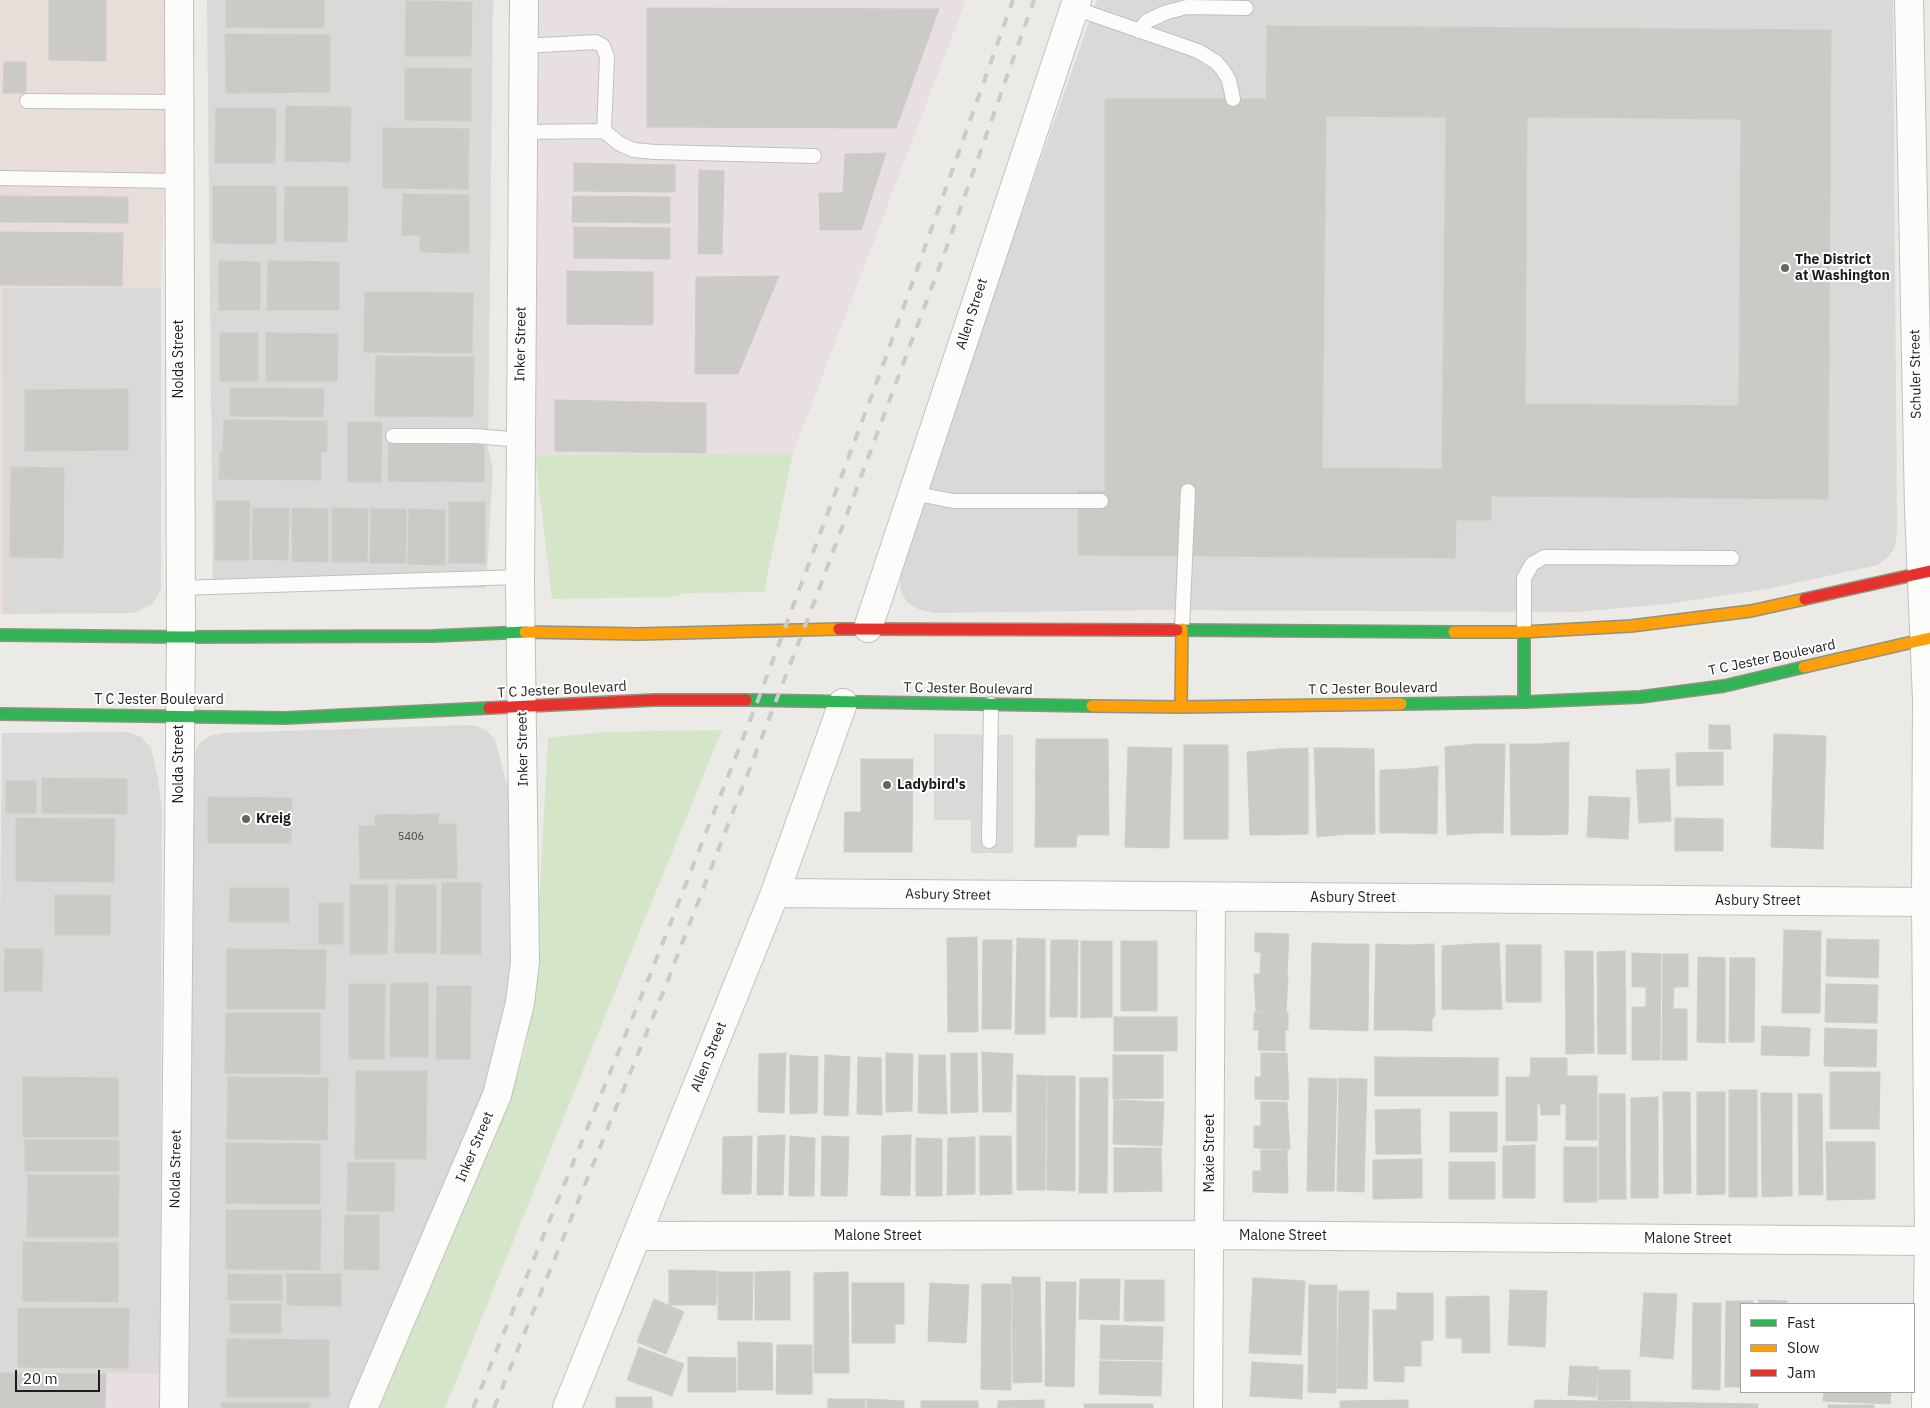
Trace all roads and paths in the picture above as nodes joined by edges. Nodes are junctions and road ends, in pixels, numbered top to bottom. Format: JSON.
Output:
{"nodes":[{"id":1,"x":179,"y":0,"type":"edge"},
{"id":2,"x":524,"y":0,"type":"edge"},
{"id":3,"x":1916,"y":3,"type":"edge"},
{"id":4,"x":1075,"y":4,"type":"edge"},
{"id":5,"x":1246,"y":8,"type":"dead end"},
{"id":6,"x":1139,"y":31,"type":"junction"},
{"id":7,"x":524,"y":46,"type":"junction"},
{"id":8,"x":1233,"y":100,"type":"dead end"},
{"id":9,"x":27,"y":101,"type":"dead end"},
{"id":10,"x":179,"y":102,"type":"junction"},
{"id":11,"x":604,"y":131,"type":"junction"},
{"id":12,"x":523,"y":132,"type":"junction"},
{"id":13,"x":814,"y":156,"type":"dead end"},
{"id":14,"x":0,"y":178,"type":"edge"},
{"id":15,"x":179,"y":181,"type":"junction"},
{"id":16,"x":393,"y":436,"type":"dead end"},
{"id":17,"x":521,"y":440,"type":"junction"},
{"id":18,"x":1188,"y":491,"type":"dead end"},
{"id":19,"x":913,"y":493,"type":"junction"},
{"id":20,"x":1101,"y":501,"type":"dead end"},
{"id":21,"x":1732,"y":558,"type":"dead end"},
{"id":22,"x":1926,"y":572,"type":"edge"},
{"id":23,"x":520,"y":577,"type":"junction"},
{"id":24,"x":180,"y":588,"type":"junction"},
{"id":25,"x":868,"y":628,"type":"junction"},
{"id":26,"x":1182,"y":629,"type":"junction"},
{"id":27,"x":521,"y":632,"type":"junction"},
{"id":28,"x":1524,"y":632,"type":"junction"},
{"id":29,"x":0,"y":635,"type":"edge"},
{"id":30,"x":180,"y":638,"type":"junction"},
{"id":31,"x":1927,"y":639,"type":"edge"},
{"id":32,"x":1524,"y":702,"type":"junction"},
{"id":33,"x":843,"y":703,"type":"junction"},
{"id":34,"x":991,"y":704,"type":"junction"},
{"id":35,"x":1181,"y":706,"type":"junction"},
{"id":36,"x":522,"y":707,"type":"junction"},
{"id":37,"x":0,"y":714,"type":"edge"},
{"id":38,"x":179,"y":717,"type":"junction"},
{"id":39,"x":989,"y":842,"type":"dead end"},
{"id":40,"x":775,"y":894,"type":"junction"},
{"id":41,"x":1211,"y":897,"type":"junction"},
{"id":42,"x":1928,"y":902,"type":"edge"},
{"id":43,"x":1210,"y":1235,"type":"junction"},
{"id":44,"x":637,"y":1236,"type":"junction"},
{"id":45,"x":1929,"y":1241,"type":"edge"},
{"id":46,"x":174,"y":1408,"type":"edge"},
{"id":47,"x":363,"y":1408,"type":"edge"},
{"id":48,"x":567,"y":1408,"type":"edge"},
{"id":49,"x":1208,"y":1408,"type":"edge"},
{"id":50,"x":1926,"y":1408,"type":"edge"}],
"edges":[{"from":1,"to":10,"type":"street","name":"Nolda Street"},
{"from":2,"to":7,"type":"street","name":"Inker Street"},
{"from":3,"to":22,"type":"street","name":"Schuler Street"},
{"from":4,"to":6,"type":"lane"},
{"from":4,"to":19,"type":"street","name":"Allen Street"},
{"from":5,"to":6,"type":"lane"},
{"from":6,"to":8,"type":"lane"},
{"from":7,"to":11,"type":"lane"},
{"from":7,"to":12,"type":"street","name":"Inker Street"},
{"from":9,"to":10,"type":"lane"},
{"from":10,"to":15,"type":"street","name":"Nolda Street"},
{"from":11,"to":12,"type":"lane"},
{"from":11,"to":13,"type":"lane"},
{"from":12,"to":17,"type":"street","name":"Inker Street"},
{"from":14,"to":15,"type":"lane"},
{"from":15,"to":24,"type":"street","name":"Nolda Street"},
{"from":16,"to":17,"type":"lane"},
{"from":17,"to":23,"type":"street","name":"Inker Street"},
{"from":18,"to":26,"type":"lane"},
{"from":19,"to":20,"type":"lane"},
{"from":19,"to":25,"type":"street","name":"Allen Street"},
{"from":21,"to":28,"type":"lane"},
{"from":22,"to":28,"type":"main road"},
{"from":22,"to":31,"type":"street","name":"Schuler Street"},
{"from":23,"to":24,"type":"lane"},
{"from":23,"to":27,"type":"street","name":"Inker Street"},
{"from":24,"to":30,"type":"street","name":"Nolda Street"},
{"from":25,"to":26,"type":"main road"},
{"from":25,"to":27,"type":"main road"},
{"from":26,"to":28,"type":"main road"},
{"from":26,"to":35,"type":"main road"},
{"from":27,"to":30,"type":"main road"},
{"from":27,"to":36,"type":"street","name":"Inker Street"},
{"from":28,"to":32,"type":"main road"},
{"from":29,"to":30,"type":"main road"},
{"from":30,"to":38,"type":"street","name":"Nolda Street"},
{"from":31,"to":32,"type":"main road","name":"T C Jester Boulevard"},
{"from":31,"to":42,"type":"street","name":"Schuler Street"},
{"from":32,"to":35,"type":"main road","name":"T C Jester Boulevard"},
{"from":33,"to":34,"type":"main road","name":"T C Jester Boulevard"},
{"from":33,"to":36,"type":"main road","name":"T C Jester Boulevard"},
{"from":33,"to":40,"type":"street","name":"Allen Street"},
{"from":34,"to":35,"type":"main road","name":"T C Jester Boulevard"},
{"from":34,"to":39,"type":"lane"},
{"from":36,"to":38,"type":"main road","name":"T C Jester Boulevard"},
{"from":36,"to":47,"type":"street","name":"Inker Street"},
{"from":37,"to":38,"type":"main road","name":"T C Jester Boulevard"},
{"from":38,"to":46,"type":"street","name":"Nolda Street"},
{"from":40,"to":41,"type":"street","name":"Asbury Street"},
{"from":40,"to":44,"type":"street","name":"Allen Street"},
{"from":41,"to":42,"type":"street","name":"Asbury Street"},
{"from":41,"to":43,"type":"street","name":"Maxie Street"},
{"from":42,"to":45,"type":"street","name":"Schuler Street"},
{"from":43,"to":44,"type":"street","name":"Malone Street"},
{"from":43,"to":45,"type":"street","name":"Malone Street"},
{"from":43,"to":49,"type":"street","name":"Maxie Street"},
{"from":44,"to":48,"type":"street","name":"Allen Street"},
{"from":45,"to":50,"type":"street","name":"Schuler Street"}]}
